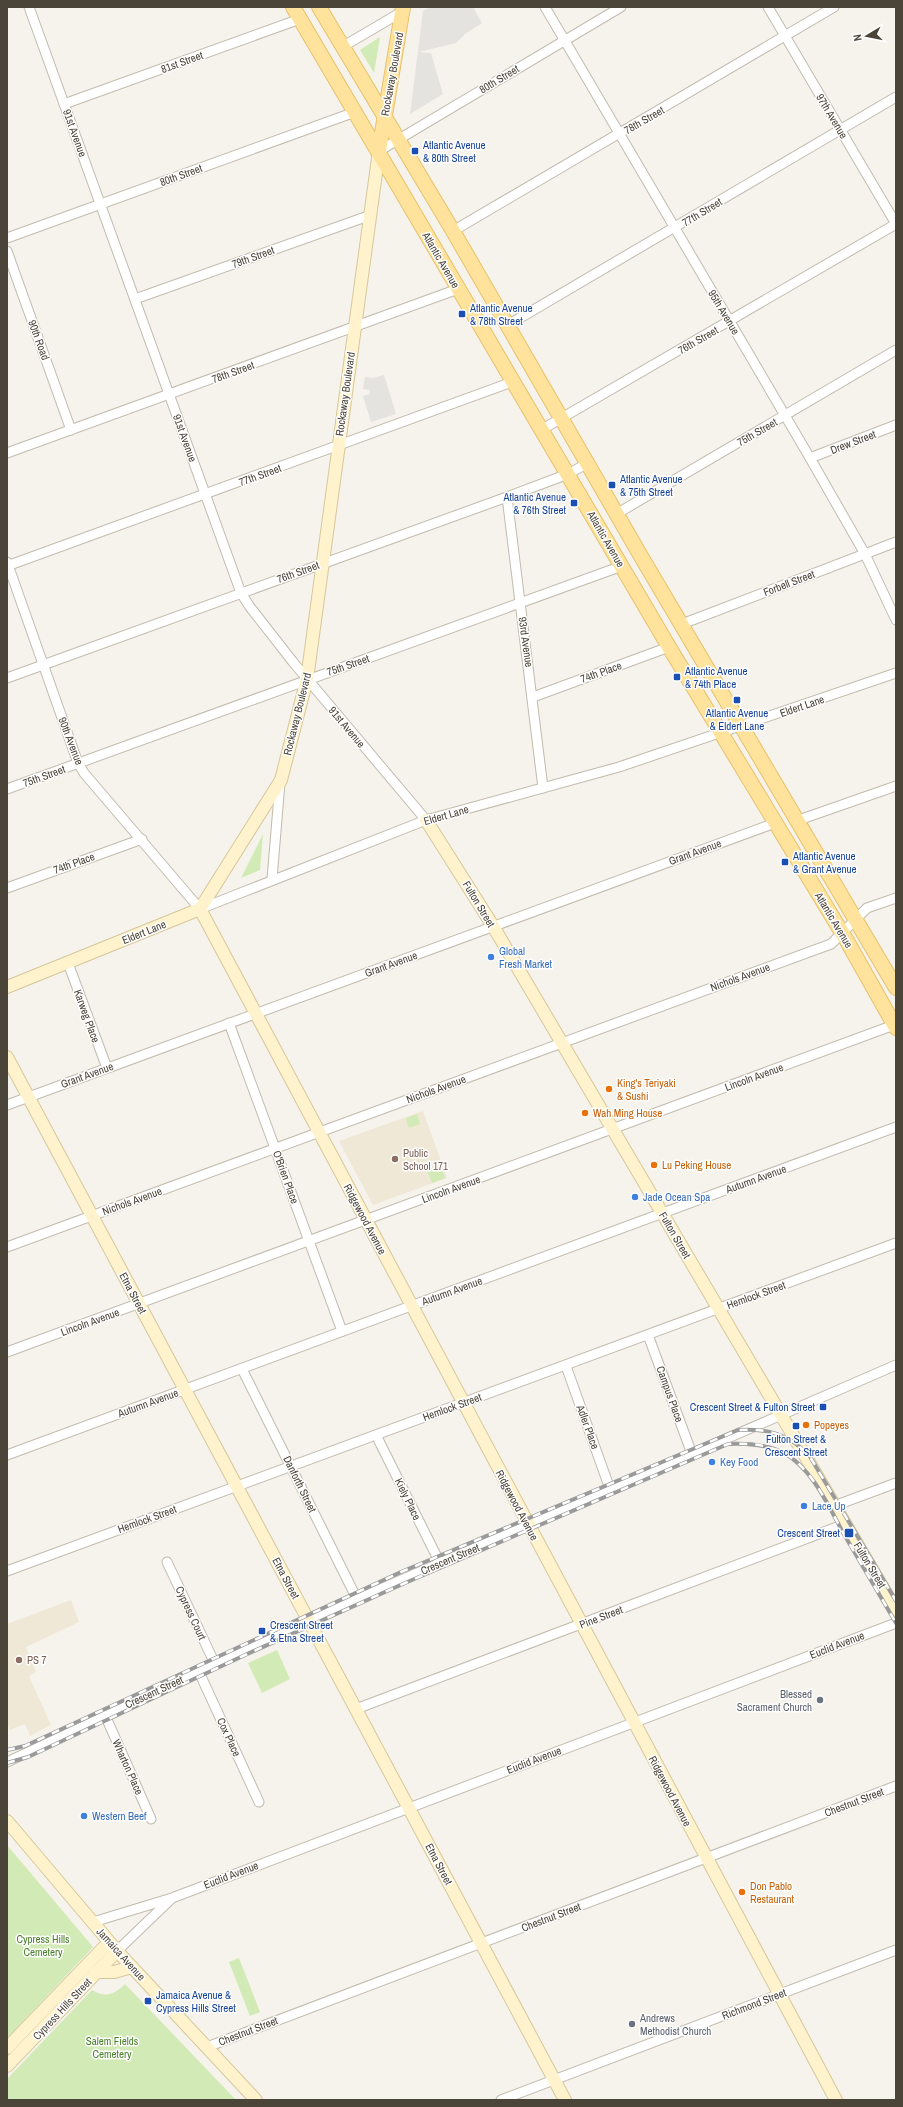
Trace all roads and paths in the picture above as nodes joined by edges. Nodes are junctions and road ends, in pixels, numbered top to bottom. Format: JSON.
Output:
{"nodes":[{"id":1,"x":29,"y":7,"type":"edge"},
{"id":2,"x":293,"y":7,"type":"edge"},
{"id":3,"x":319,"y":7,"type":"edge"},
{"id":4,"x":545,"y":7,"type":"edge"},
{"id":5,"x":621,"y":7,"type":"edge"},
{"id":6,"x":768,"y":7,"type":"edge"},
{"id":7,"x":834,"y":7,"type":"edge"},
{"id":8,"x":405,"y":8,"type":"edge"},
{"id":9,"x":300,"y":20,"type":"junction"},
{"id":10,"x":785,"y":37,"type":"junction"},
{"id":11,"x":564,"y":40,"type":"junction"},
{"id":12,"x":342,"y":47,"type":"junction"},
{"id":13,"x":896,"y":97,"type":"edge"},
{"id":14,"x":64,"y":104,"type":"junction"},
{"id":15,"x":355,"y":112,"type":"junction"},
{"id":16,"x":384,"y":118,"type":"junction"},
{"id":17,"x":840,"y":130,"type":"junction"},
{"id":18,"x":620,"y":134,"type":"junction"},
{"id":19,"x":398,"y":140,"type":"junction"},
{"id":20,"x":379,"y":151,"type":"junction"},
{"id":21,"x":100,"y":204,"type":"junction"},
{"id":22,"x":371,"y":215,"type":"junction"},
{"id":23,"x":896,"y":224,"type":"edge"},
{"id":24,"x":675,"y":228,"type":"junction"},
{"id":25,"x":453,"y":230,"type":"junction"},
{"id":26,"x":7,"y":238,"type":"edge"},
{"id":27,"x":7,"y":251,"type":"edge"},
{"id":28,"x":458,"y":289,"type":"junction"},
{"id":29,"x":135,"y":299,"type":"junction"},
{"id":30,"x":730,"y":322,"type":"junction"},
{"id":31,"x":508,"y":325,"type":"junction"},
{"id":32,"x":355,"y":327,"type":"junction"},
{"id":33,"x":896,"y":350,"type":"edge"},
{"id":34,"x":512,"y":382,"type":"junction"},
{"id":35,"x":169,"y":394,"type":"junction"},
{"id":36,"x":786,"y":416,"type":"junction"},
{"id":37,"x":562,"y":420,"type":"junction"},
{"id":38,"x":896,"y":425,"type":"edge"},
{"id":39,"x":71,"y":430,"type":"junction"},
{"id":40,"x":541,"y":430,"type":"junction"},
{"id":41,"x":338,"y":447,"type":"junction"},
{"id":42,"x":7,"y":453,"type":"edge"},
{"id":43,"x":810,"y":458,"type":"junction"},
{"id":44,"x":588,"y":463,"type":"junction"},
{"id":45,"x":568,"y":474,"type":"junction"},
{"id":46,"x":205,"y":495,"type":"junction"},
{"id":47,"x":507,"y":497,"type":"junction"},
{"id":48,"x":618,"y":513,"type":"junction"},
{"id":49,"x":896,"y":542,"type":"edge"},
{"id":50,"x":865,"y":554,"type":"junction"},
{"id":51,"x":321,"y":564,"type":"junction"},
{"id":52,"x":7,"y":565,"type":"edge"},
{"id":53,"x":622,"y":566,"type":"junction"},
{"id":54,"x":241,"y":593,"type":"junction"},
{"id":55,"x":521,"y":604,"type":"junction"},
{"id":56,"x":896,"y":620,"type":"edge"},
{"id":57,"x":682,"y":624,"type":"junction"},
{"id":58,"x":669,"y":647,"type":"junction"},
{"id":59,"x":44,"y":664,"type":"junction"},
{"id":60,"x":896,"y":673,"type":"edge"},
{"id":61,"x":7,"y":678,"type":"edge"},
{"id":62,"x":307,"y":679,"type":"junction"},
{"id":63,"x":533,"y":697,"type":"junction"},
{"id":64,"x":742,"y":726,"type":"junction"},
{"id":65,"x":722,"y":733,"type":"junction"},
{"id":66,"x":78,"y":763,"type":"junction"},
{"id":67,"x":281,"y":780,"type":"junction"},
{"id":68,"x":896,"y":786,"type":"edge"},
{"id":69,"x":543,"y":788,"type":"junction"},
{"id":70,"x":7,"y":789,"type":"edge"},
{"id":71,"x":426,"y":820,"type":"junction"},
{"id":72,"x":796,"y":821,"type":"junction"},
{"id":73,"x":774,"y":823,"type":"junction"},
{"id":74,"x":142,"y":839,"type":"junction"},
{"id":75,"x":272,"y":879,"type":"junction"},
{"id":76,"x":7,"y":888,"type":"edge"},
{"id":77,"x":896,"y":898,"type":"edge"},
{"id":78,"x":200,"y":909,"type":"junction"},
{"id":79,"x":856,"y":918,"type":"junction"},
{"id":80,"x":493,"y":926,"type":"junction"},
{"id":81,"x":842,"y":932,"type":"junction"},
{"id":82,"x":68,"y":963,"type":"junction"},
{"id":83,"x":7,"y":987,"type":"edge"},
{"id":84,"x":896,"y":988,"type":"edge"},
{"id":85,"x":255,"y":1014,"type":"junction"},
{"id":86,"x":230,"y":1023,"type":"junction"},
{"id":87,"x":895,"y":1027,"type":"edge"},
{"id":88,"x":562,"y":1042,"type":"junction"},
{"id":89,"x":7,"y":1057,"type":"edge"},
{"id":90,"x":106,"y":1068,"type":"junction"},
{"id":91,"x":29,"y":1096,"type":"junction"},
{"id":92,"x":7,"y":1104,"type":"edge"},
{"id":93,"x":896,"y":1127,"type":"edge"},
{"id":94,"x":613,"y":1129,"type":"junction"},
{"id":95,"x":318,"y":1132,"type":"junction"},
{"id":96,"x":275,"y":1148,"type":"junction"},
{"id":97,"x":662,"y":1214,"type":"junction"},
{"id":98,"x":92,"y":1215,"type":"junction"},
{"id":99,"x":365,"y":1220,"type":"junction"},
{"id":100,"x":309,"y":1241,"type":"junction"},
{"id":101,"x":896,"y":1243,"type":"edge"},
{"id":102,"x":7,"y":1246,"type":"edge"},
{"id":103,"x":139,"y":1304,"type":"junction"},
{"id":104,"x":411,"y":1306,"type":"junction"},
{"id":105,"x":718,"y":1309,"type":"junction"},
{"id":106,"x":342,"y":1332,"type":"junction"},
{"id":107,"x":648,"y":1335,"type":"junction"},
{"id":108,"x":7,"y":1352,"type":"edge"},
{"id":109,"x":896,"y":1365,"type":"edge"},
{"id":110,"x":566,"y":1366,"type":"junction"},
{"id":111,"x":242,"y":1369,"type":"junction"},
{"id":112,"x":185,"y":1389,"type":"junction"},
{"id":113,"x":463,"y":1403,"type":"junction"},
{"id":114,"x":782,"y":1416,"type":"junction"},
{"id":115,"x":376,"y":1435,"type":"junction"},
{"id":116,"x":7,"y":1454,"type":"edge"},
{"id":117,"x":692,"y":1454,"type":"junction"},
{"id":118,"x":291,"y":1466,"type":"junction"},
{"id":119,"x":896,"y":1483,"type":"edge"},
{"id":120,"x":237,"y":1486,"type":"junction"},
{"id":121,"x":610,"y":1489,"type":"junction"},
{"id":122,"x":834,"y":1506,"type":"junction"},
{"id":123,"x":845,"y":1524,"type":"junction"},
{"id":124,"x":528,"y":1525,"type":"junction"},
{"id":125,"x":167,"y":1562,"type":"dead end"},
{"id":126,"x":440,"y":1564,"type":"junction"},
{"id":127,"x":7,"y":1571,"type":"edge"},
{"id":128,"x":357,"y":1600,"type":"junction"},
{"id":129,"x":896,"y":1610,"type":"edge"},
{"id":130,"x":309,"y":1621,"type":"junction"},
{"id":131,"x":896,"y":1623,"type":"edge"},
{"id":132,"x":581,"y":1624,"type":"junction"},
{"id":133,"x":215,"y":1664,"type":"junction"},
{"id":134,"x":199,"y":1672,"type":"junction"},
{"id":135,"x":356,"y":1709,"type":"junction"},
{"id":136,"x":105,"y":1716,"type":"junction"},
{"id":137,"x":634,"y":1722,"type":"junction"},
{"id":138,"x":7,"y":1762,"type":"edge"},
{"id":139,"x":896,"y":1786,"type":"edge"},
{"id":140,"x":259,"y":1802,"type":"dead end"},
{"id":141,"x":409,"y":1807,"type":"junction"},
{"id":142,"x":151,"y":1819,"type":"dead end"},
{"id":143,"x":7,"y":1821,"type":"edge"},
{"id":144,"x":706,"y":1858,"type":"junction"},
{"id":145,"x":172,"y":1898,"type":"junction"},
{"id":146,"x":93,"y":1922,"type":"junction"},
{"id":147,"x":481,"y":1943,"type":"junction"},
{"id":148,"x":113,"y":1947,"type":"junction"},
{"id":149,"x":896,"y":1950,"type":"edge"},
{"id":150,"x":132,"y":1967,"type":"junction"},
{"id":151,"x":96,"y":1972,"type":"junction"},
{"id":152,"x":780,"y":1994,"type":"junction"},
{"id":153,"x":206,"y":2047,"type":"junction"},
{"id":154,"x":7,"y":2048,"type":"edge"},
{"id":155,"x":7,"y":2066,"type":"edge"},
{"id":156,"x":554,"y":2080,"type":"junction"},
{"id":157,"x":256,"y":2100,"type":"edge"},
{"id":158,"x":501,"y":2100,"type":"edge"},
{"id":159,"x":565,"y":2100,"type":"edge"},
{"id":160,"x":836,"y":2100,"type":"edge"}],
"edges":[{"from":1,"to":14,"type":"street","name":"91st Avenue"},
{"from":2,"to":9,"type":"main road","name":"Atlantic Avenue"},
{"from":3,"to":12,"type":"main road","name":"Atlantic Avenue"},
{"from":4,"to":11,"type":"street","name":"95th Avenue"},
{"from":5,"to":11,"type":"street","name":"80th Street"},
{"from":6,"to":10,"type":"street","name":"97th Avenue"},
{"from":7,"to":10,"type":"street","name":"78th Street"},
{"from":8,"to":12,"type":"street"},
{"from":8,"to":16,"type":"main road","name":"Rockaway Boulevard"},
{"from":9,"to":14,"type":"street","name":"81st Street"},
{"from":9,"to":15,"type":"main road","name":"Atlantic Avenue"},
{"from":10,"to":17,"type":"street","name":"97th Avenue"},
{"from":10,"to":18,"type":"street","name":"78th Street"},
{"from":11,"to":18,"type":"street","name":"95th Avenue"},
{"from":11,"to":19,"type":"street","name":"80th Street"},
{"from":12,"to":16,"type":"main road","name":"Atlantic Avenue"},
{"from":13,"to":17,"type":"street","name":"77th Street"},
{"from":14,"to":21,"type":"street","name":"91st Avenue"},
{"from":15,"to":20,"type":"main road","name":"Atlantic Avenue"},
{"from":15,"to":21,"type":"street","name":"80th Street"},
{"from":16,"to":19,"type":"main road","name":"Atlantic Avenue"},
{"from":16,"to":20,"type":"main road","name":"Rockaway Boulevard"},
{"from":17,"to":23,"type":"street","name":"97th Avenue"},
{"from":17,"to":24,"type":"street","name":"77th Street"},
{"from":18,"to":24,"type":"street","name":"95th Avenue"},
{"from":18,"to":25,"type":"street","name":"78th Street"},
{"from":19,"to":20,"type":"street","name":"80th Street"},
{"from":19,"to":25,"type":"main road","name":"Atlantic Avenue"},
{"from":20,"to":22,"type":"main road","name":"Rockaway Boulevard"},
{"from":20,"to":28,"type":"main road","name":"Atlantic Avenue"},
{"from":21,"to":26,"type":"street","name":"80th Street"},
{"from":21,"to":29,"type":"street","name":"91st Avenue"},
{"from":22,"to":29,"type":"street","name":"79th Street"},
{"from":22,"to":32,"type":"main road","name":"Rockaway Boulevard"},
{"from":23,"to":30,"type":"street","name":"76th Street"},
{"from":24,"to":30,"type":"street","name":"95th Avenue"},
{"from":24,"to":31,"type":"street","name":"77th Street"},
{"from":25,"to":31,"type":"main road","name":"Atlantic Avenue"},
{"from":27,"to":39,"type":"street","name":"90th Road"},
{"from":28,"to":32,"type":"street","name":"78th Street"},
{"from":28,"to":34,"type":"main road","name":"Atlantic Avenue"},
{"from":29,"to":35,"type":"street","name":"91st Avenue"},
{"from":30,"to":36,"type":"street","name":"95th Avenue"},
{"from":30,"to":37,"type":"street","name":"76th Street"},
{"from":31,"to":37,"type":"main road","name":"Atlantic Avenue"},
{"from":32,"to":35,"type":"street","name":"78th Street"},
{"from":32,"to":41,"type":"main road","name":"Rockaway Boulevard"},
{"from":33,"to":36,"type":"street","name":"75th Street"},
{"from":34,"to":40,"type":"main road","name":"Atlantic Avenue"},
{"from":34,"to":41,"type":"street","name":"77th Street"},
{"from":35,"to":39,"type":"street","name":"78th Street"},
{"from":35,"to":46,"type":"street","name":"91st Avenue"},
{"from":36,"to":43,"type":"street","name":"95th Avenue"},
{"from":36,"to":48,"type":"street","name":"75th Street"},
{"from":37,"to":40,"type":"street","name":"76th Street"},
{"from":37,"to":44,"type":"main road","name":"Atlantic Avenue"},
{"from":38,"to":43,"type":"street","name":"Drew Street"},
{"from":39,"to":42,"type":"street","name":"78th Street"},
{"from":40,"to":45,"type":"main road","name":"Atlantic Avenue"},
{"from":41,"to":46,"type":"street","name":"77th Street"},
{"from":41,"to":51,"type":"main road","name":"Rockaway Boulevard"},
{"from":43,"to":50,"type":"street","name":"95th Avenue"},
{"from":44,"to":45,"type":"street","name":"76th Street"},
{"from":44,"to":48,"type":"main road","name":"Atlantic Avenue"},
{"from":45,"to":47,"type":"street","name":"76th Street"},
{"from":45,"to":53,"type":"main road","name":"Atlantic Avenue"},
{"from":46,"to":52,"type":"street","name":"77th Street"},
{"from":46,"to":54,"type":"street","name":"91st Avenue"},
{"from":47,"to":51,"type":"street","name":"76th Street"},
{"from":47,"to":55,"type":"street","name":"93rd Avenue"},
{"from":48,"to":57,"type":"main road","name":"Atlantic Avenue"},
{"from":49,"to":50,"type":"street","name":"Forbell Street"},
{"from":50,"to":56,"type":"street","name":"95th Avenue"},
{"from":50,"to":57,"type":"street","name":"Forbell Street"},
{"from":51,"to":54,"type":"street","name":"76th Street"},
{"from":51,"to":62,"type":"main road","name":"Rockaway Boulevard"},
{"from":52,"to":59,"type":"street","name":"90th Avenue"},
{"from":53,"to":55,"type":"street","name":"75th Street"},
{"from":53,"to":58,"type":"main road","name":"Atlantic Avenue"},
{"from":54,"to":59,"type":"street","name":"76th Street"},
{"from":54,"to":62,"type":"street","name":"91st Avenue"},
{"from":55,"to":62,"type":"street","name":"75th Street"},
{"from":55,"to":63,"type":"street","name":"93rd Avenue"},
{"from":57,"to":64,"type":"main road","name":"Atlantic Avenue"},
{"from":58,"to":63,"type":"street","name":"74th Place"},
{"from":58,"to":65,"type":"main road","name":"Atlantic Avenue"},
{"from":59,"to":61,"type":"street","name":"76th Street"},
{"from":59,"to":66,"type":"street","name":"90th Avenue"},
{"from":60,"to":64,"type":"street","name":"Eldert Lane"},
{"from":62,"to":66,"type":"street","name":"75th Street"},
{"from":62,"to":67,"type":"main road","name":"Rockaway Boulevard"},
{"from":62,"to":71,"type":"street","name":"91st Avenue"},
{"from":63,"to":69,"type":"street","name":"93rd Avenue"},
{"from":64,"to":65,"type":"street","name":"Eldert Lane"},
{"from":64,"to":72,"type":"main road","name":"Atlantic Avenue"},
{"from":65,"to":69,"type":"street","name":"Eldert Lane"},
{"from":65,"to":73,"type":"main road","name":"Atlantic Avenue"},
{"from":66,"to":70,"type":"street","name":"75th Street"},
{"from":66,"to":74,"type":"street","name":"90th Avenue"},
{"from":67,"to":75,"type":"street","name":"Rockaway Boulevard"},
{"from":67,"to":78,"type":"main road","name":"Rockaway Boulevard"},
{"from":68,"to":72,"type":"street"},
{"from":69,"to":71,"type":"street","name":"Eldert Lane"},
{"from":71,"to":75,"type":"street","name":"Eldert Lane"},
{"from":71,"to":80,"type":"main road","name":"Fulton Street"},
{"from":72,"to":79,"type":"main road","name":"Atlantic Avenue"},
{"from":73,"to":80,"type":"street","name":"Grant Avenue"},
{"from":73,"to":81,"type":"main road","name":"Atlantic Avenue"},
{"from":74,"to":76,"type":"street","name":"74th Place"},
{"from":74,"to":78,"type":"street","name":"90th Avenue"},
{"from":75,"to":78,"type":"street","name":"Eldert Lane"},
{"from":77,"to":79,"type":"street","name":"Nichols Avenue"},
{"from":78,"to":82,"type":"main road","name":"Eldert Lane"},
{"from":78,"to":85,"type":"main road","name":"Ridgewood Avenue"},
{"from":79,"to":81,"type":"street","name":"Nichols Avenue"},
{"from":79,"to":84,"type":"main road","name":"Atlantic Avenue"},
{"from":80,"to":85,"type":"street","name":"Grant Avenue"},
{"from":80,"to":88,"type":"main road","name":"Fulton Street"},
{"from":81,"to":87,"type":"main road","name":"Atlantic Avenue"},
{"from":81,"to":88,"type":"street","name":"Nichols Avenue"},
{"from":82,"to":83,"type":"main road","name":"Eldert Lane"},
{"from":82,"to":90,"type":"street","name":"Karweg Place"},
{"from":85,"to":86,"type":"street","name":"Grant Avenue"},
{"from":85,"to":95,"type":"main road","name":"Ridgewood Avenue"},
{"from":86,"to":90,"type":"street","name":"Grant Avenue"},
{"from":86,"to":96,"type":"street","name":"O'Brien Place"},
{"from":87,"to":94,"type":"street","name":"Lincoln Avenue"},
{"from":88,"to":94,"type":"main road","name":"Fulton Street"},
{"from":88,"to":95,"type":"street","name":"Nichols Avenue"},
{"from":89,"to":91,"type":"main road","name":"Etna Street"},
{"from":90,"to":91,"type":"street","name":"Grant Avenue"},
{"from":91,"to":92,"type":"street","name":"Grant Avenue"},
{"from":91,"to":98,"type":"main road","name":"Etna Street"},
{"from":93,"to":97,"type":"street","name":"Autumn Avenue"},
{"from":94,"to":97,"type":"main road","name":"Fulton Street"},
{"from":94,"to":99,"type":"street","name":"Lincoln Avenue"},
{"from":95,"to":96,"type":"street","name":"Nichols Avenue"},
{"from":95,"to":99,"type":"main road","name":"Ridgewood Avenue"},
{"from":96,"to":98,"type":"street","name":"Nichols Avenue"},
{"from":96,"to":100,"type":"street","name":"O'Brien Place"},
{"from":97,"to":104,"type":"street","name":"Autumn Avenue"},
{"from":97,"to":105,"type":"main road","name":"Fulton Street"},
{"from":98,"to":102,"type":"street","name":"Nichols Avenue"},
{"from":98,"to":103,"type":"main road","name":"Etna Street"},
{"from":99,"to":100,"type":"street","name":"Lincoln Avenue"},
{"from":99,"to":104,"type":"main road","name":"Ridgewood Avenue"},
{"from":100,"to":103,"type":"street","name":"Lincoln Avenue"},
{"from":100,"to":106,"type":"street","name":"O'Brien Place"},
{"from":101,"to":105,"type":"street","name":"Hemlock Street"},
{"from":103,"to":108,"type":"street","name":"Lincoln Avenue"},
{"from":103,"to":112,"type":"main road","name":"Etna Street"},
{"from":104,"to":106,"type":"street","name":"Autumn Avenue"},
{"from":104,"to":113,"type":"main road","name":"Ridgewood Avenue"},
{"from":105,"to":107,"type":"street","name":"Hemlock Street"},
{"from":105,"to":114,"type":"main road","name":"Fulton Street"},
{"from":106,"to":111,"type":"street","name":"Autumn Avenue"},
{"from":107,"to":110,"type":"street","name":"Hemlock Street"},
{"from":107,"to":117,"type":"street","name":"Campus Place"},
{"from":109,"to":114,"type":"street","name":"Crescent Street"},
{"from":110,"to":113,"type":"street","name":"Hemlock Street"},
{"from":110,"to":121,"type":"street","name":"Adler Place"},
{"from":111,"to":112,"type":"street","name":"Autumn Avenue"},
{"from":111,"to":118,"type":"street","name":"Danforth Street"},
{"from":112,"to":116,"type":"street","name":"Autumn Avenue"},
{"from":112,"to":120,"type":"main road","name":"Etna Street"},
{"from":113,"to":115,"type":"street","name":"Hemlock Street"},
{"from":113,"to":124,"type":"main road","name":"Ridgewood Avenue"},
{"from":114,"to":117,"type":"street","name":"Crescent Street"},
{"from":114,"to":122,"type":"main road","name":"Fulton Street"},
{"from":115,"to":118,"type":"street","name":"Hemlock Street"},
{"from":115,"to":126,"type":"street","name":"Kiely Place"},
{"from":117,"to":121,"type":"street","name":"Crescent Street"},
{"from":118,"to":120,"type":"street","name":"Hemlock Street"},
{"from":118,"to":128,"type":"street","name":"Danforth Street"},
{"from":119,"to":122,"type":"street"},
{"from":120,"to":127,"type":"street","name":"Hemlock Street"},
{"from":120,"to":130,"type":"main road","name":"Etna Street"},
{"from":121,"to":124,"type":"street","name":"Crescent Street"},
{"from":122,"to":123,"type":"main road","name":"Fulton Street"},
{"from":123,"to":129,"type":"main road","name":"Fulton Street"},
{"from":123,"to":132,"type":"street","name":"Pine Street"},
{"from":124,"to":126,"type":"street","name":"Crescent Street"},
{"from":124,"to":132,"type":"main road","name":"Ridgewood Avenue"},
{"from":125,"to":133,"type":"street","name":"Cypress Court"},
{"from":126,"to":128,"type":"street","name":"Crescent Street"},
{"from":128,"to":130,"type":"street","name":"Crescent Street"},
{"from":130,"to":133,"type":"street","name":"Crescent Street"},
{"from":130,"to":135,"type":"main road","name":"Etna Street"},
{"from":131,"to":137,"type":"street","name":"Euclid Avenue"},
{"from":132,"to":135,"type":"street","name":"Pine Street"},
{"from":132,"to":137,"type":"main road","name":"Ridgewood Avenue"},
{"from":133,"to":134,"type":"street","name":"Crescent Street"},
{"from":134,"to":136,"type":"street","name":"Crescent Street"},
{"from":134,"to":140,"type":"street","name":"Cox Place"},
{"from":135,"to":141,"type":"main road","name":"Etna Street"},
{"from":136,"to":138,"type":"street","name":"Crescent Street"},
{"from":136,"to":142,"type":"street","name":"Wharton Place"},
{"from":137,"to":141,"type":"street","name":"Euclid Avenue"},
{"from":137,"to":144,"type":"main road","name":"Ridgewood Avenue"},
{"from":139,"to":144,"type":"street","name":"Chestnut Street"},
{"from":141,"to":145,"type":"street","name":"Euclid Avenue"},
{"from":141,"to":147,"type":"main road","name":"Etna Street"},
{"from":143,"to":146,"type":"main road","name":"Jamaica Avenue"},
{"from":144,"to":147,"type":"street","name":"Chestnut Street"},
{"from":144,"to":152,"type":"main road","name":"Ridgewood Avenue"},
{"from":145,"to":146,"type":"street","name":"Euclid Avenue"},
{"from":145,"to":148,"type":"street","name":"Euclid Avenue"},
{"from":146,"to":148,"type":"main road","name":"Jamaica Avenue"},
{"from":147,"to":153,"type":"street","name":"Chestnut Street"},
{"from":147,"to":156,"type":"main road","name":"Etna Street"},
{"from":148,"to":150,"type":"main road","name":"Jamaica Avenue"},
{"from":148,"to":151,"type":"main road","name":"Cypress Hills Street"},
{"from":148,"to":154,"type":"main road","name":"Cypress Hills Street"},
{"from":149,"to":152,"type":"street","name":"Richmond Street"},
{"from":150,"to":151,"type":"main road"},
{"from":150,"to":153,"type":"main road","name":"Jamaica Avenue"},
{"from":151,"to":155,"type":"main road","name":"Cypress Hills Street"},
{"from":152,"to":156,"type":"street","name":"Richmond Street"},
{"from":152,"to":160,"type":"main road","name":"Ridgewood Avenue"},
{"from":153,"to":157,"type":"main road","name":"Jamaica Avenue"},
{"from":156,"to":158,"type":"street","name":"Richmond Street"},
{"from":156,"to":159,"type":"main road","name":"Etna Street"}]}
